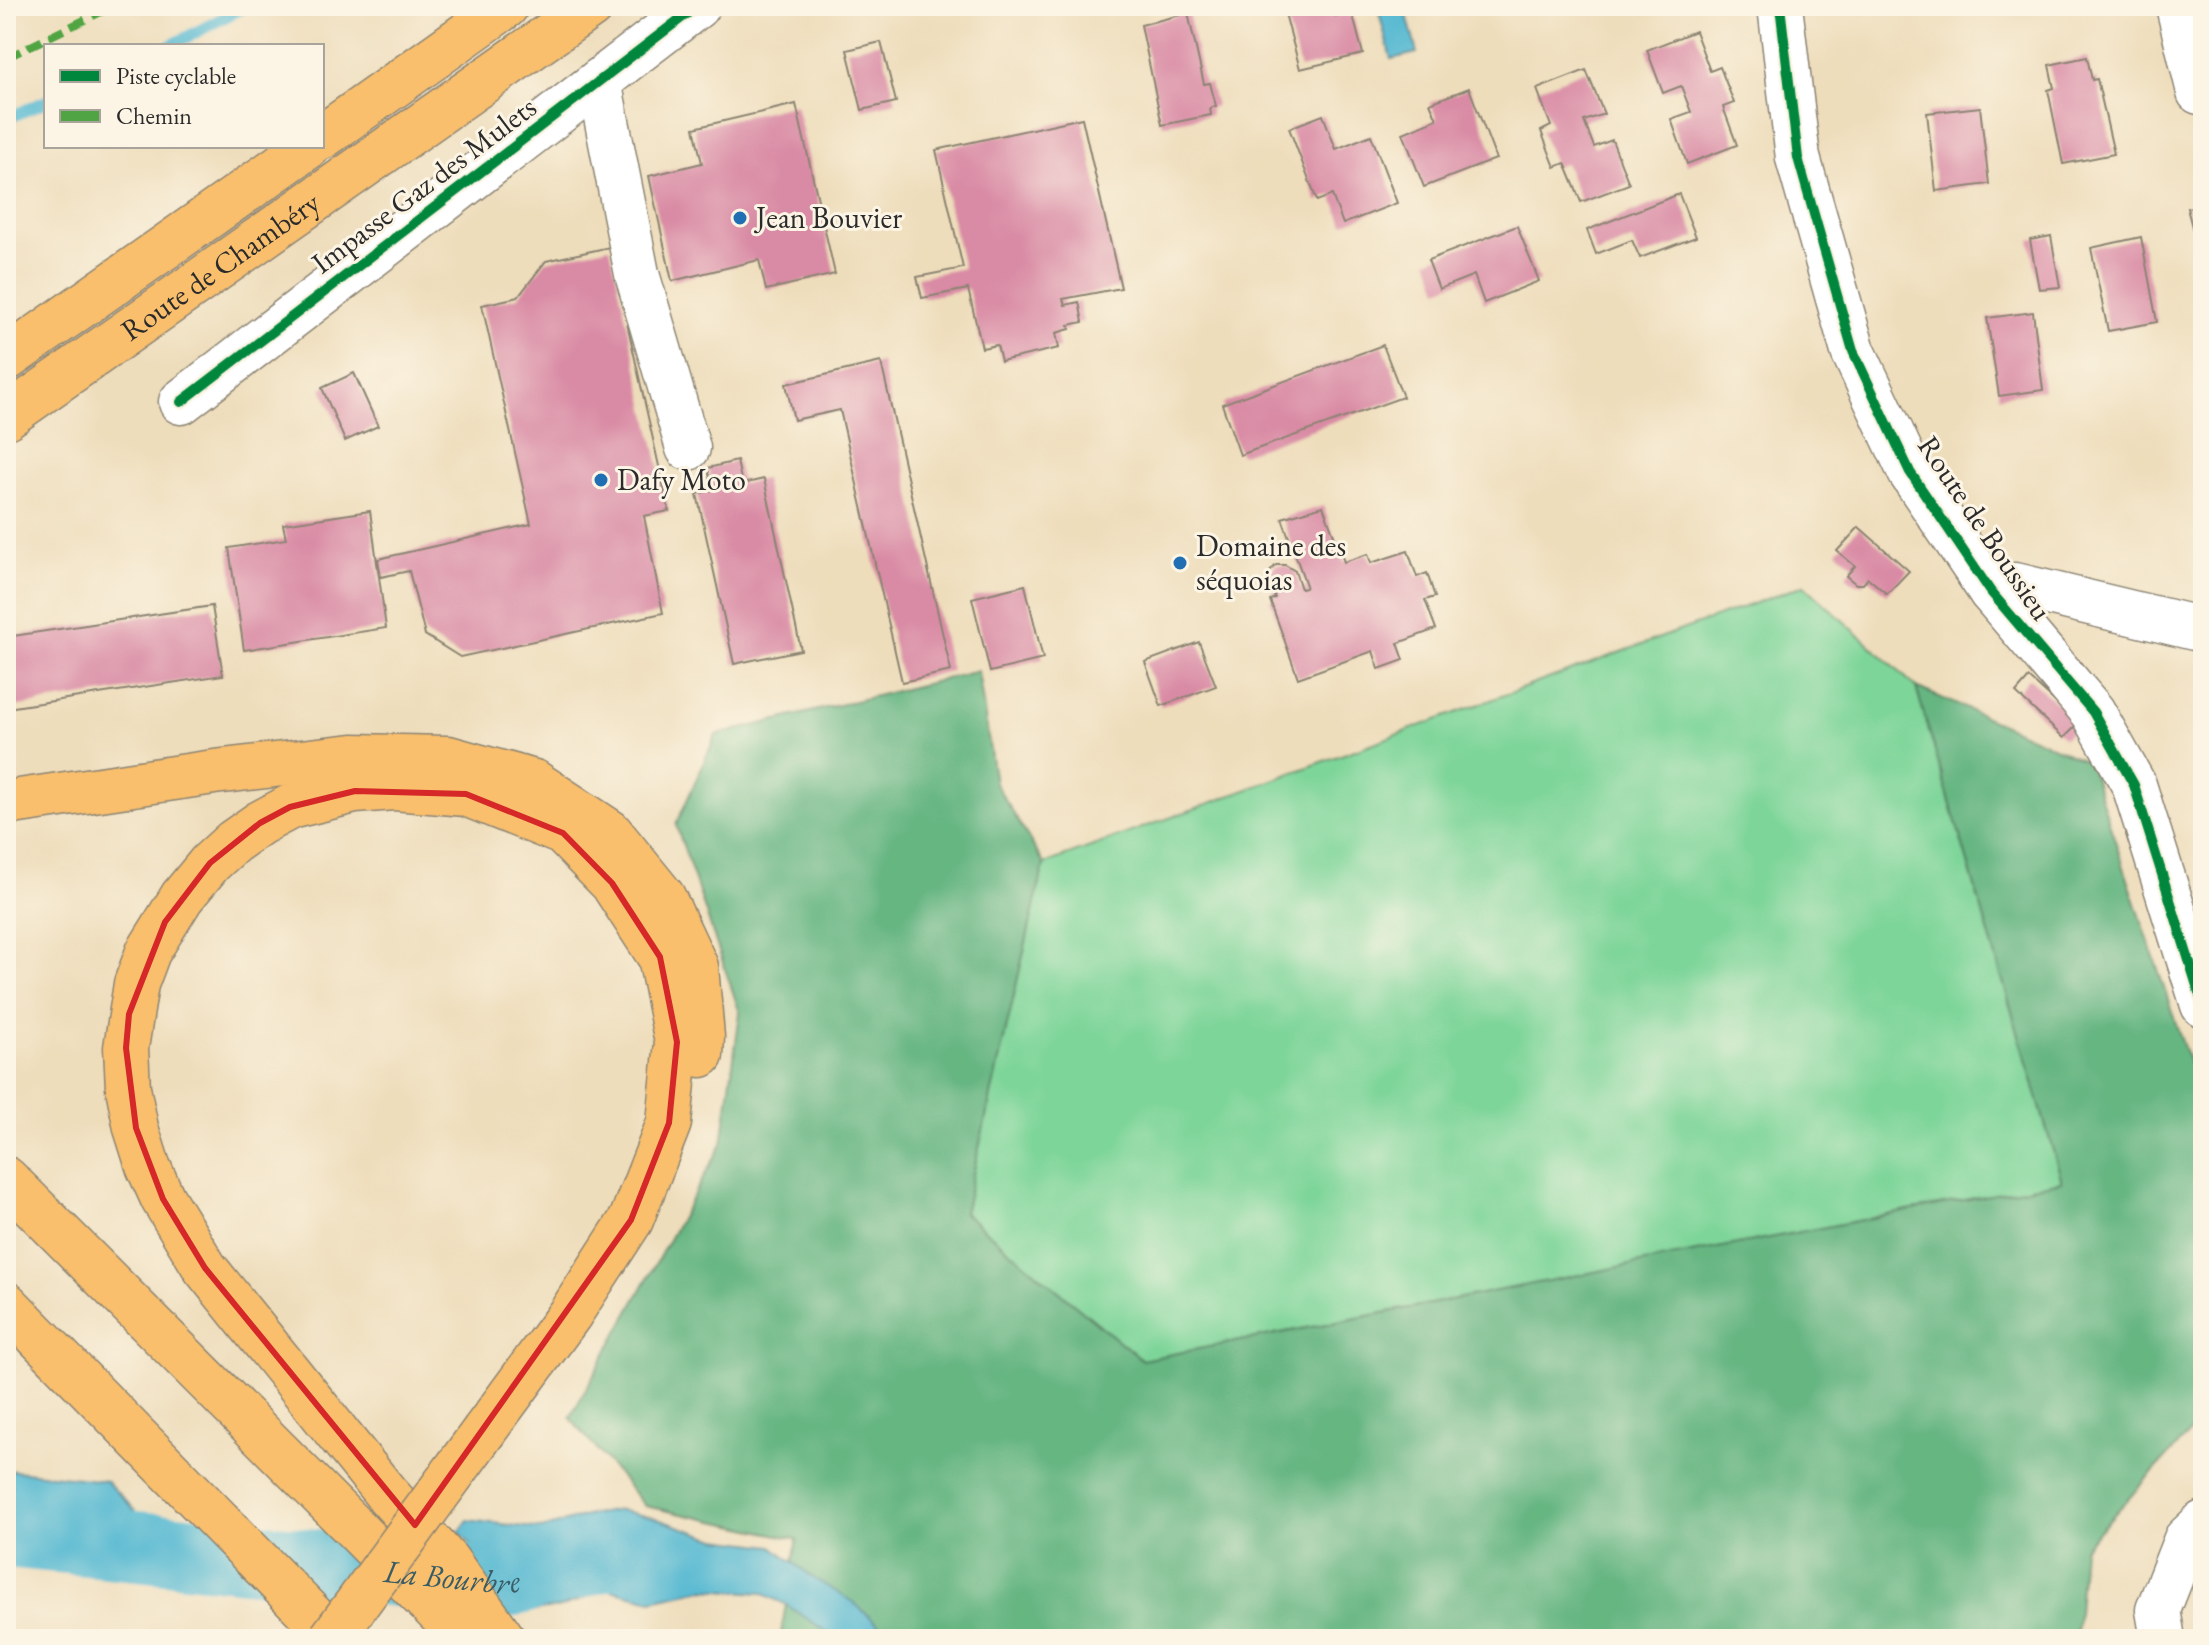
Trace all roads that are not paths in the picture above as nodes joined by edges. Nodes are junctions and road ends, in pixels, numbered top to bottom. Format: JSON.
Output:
{"nodes":[{"id":1,"x":506,"y":6,"type":"edge"},
{"id":2,"x":591,"y":6,"type":"edge"},
{"id":3,"x":697,"y":6,"type":"edge"},
{"id":4,"x":1780,"y":6,"type":"edge"},
{"id":5,"x":2178,"y":6,"type":"edge"},
{"id":6,"x":599,"y":81,"type":"junction"},
{"id":7,"x":2199,"y":92,"type":"dead end"},
{"id":8,"x":324,"y":136,"type":"edge"},
{"id":9,"x":306,"y":148,"type":"edge"},
{"id":10,"x":6,"y":359,"type":"edge"},
{"id":11,"x":181,"y":402,"type":"dead end"},
{"id":12,"x":6,"y":417,"type":"edge"},
{"id":13,"x":688,"y":448,"type":"dead end"},
{"id":14,"x":1991,"y":592,"type":"junction"},
{"id":15,"x":2203,"y":630,"type":"edge"},
{"id":16,"x":6,"y":803,"type":"edge"},
{"id":17,"x":2203,"y":1005,"type":"edge"},
{"id":18,"x":6,"y":1179,"type":"edge"},
{"id":19,"x":6,"y":1304,"type":"edge"},
{"id":20,"x":493,"y":1436,"type":"junction"},
{"id":21,"x":2203,"y":1523,"type":"edge"},
{"id":22,"x":460,"y":1634,"type":"edge"},
{"id":23,"x":333,"y":1639,"type":"edge"},
{"id":24,"x":356,"y":1639,"type":"edge"},
{"id":25,"x":503,"y":1639,"type":"edge"},
{"id":26,"x":2163,"y":1639,"type":"edge"}],
"edges":[{"from":1,"to":8,"type":"main road"},
{"from":2,"to":12,"type":"main road","name":"Route de Chambéry"},
{"from":3,"to":6,"type":"street","name":"Impasse Gaz des Mulets"},
{"from":4,"to":14,"type":"street","name":"Route de Boussieu"},
{"from":5,"to":7,"type":"street"},
{"from":6,"to":11,"type":"street","name":"Impasse Gaz des Mulets"},
{"from":6,"to":13,"type":"street"},
{"from":9,"to":10,"type":"main road","name":"Route de Chambéry"},
{"from":14,"to":15,"type":"street"},
{"from":14,"to":17,"type":"street","name":"Route de Boussieu"},
{"from":16,"to":20,"type":"main road"},
{"from":18,"to":22,"type":"main road"},
{"from":19,"to":23,"type":"main road"},
{"from":20,"to":23,"type":"main road","bridge":true},
{"from":20,"to":24,"type":"main road"},
{"from":20,"to":25,"type":"main road"},
{"from":21,"to":26,"type":"street"}]}
